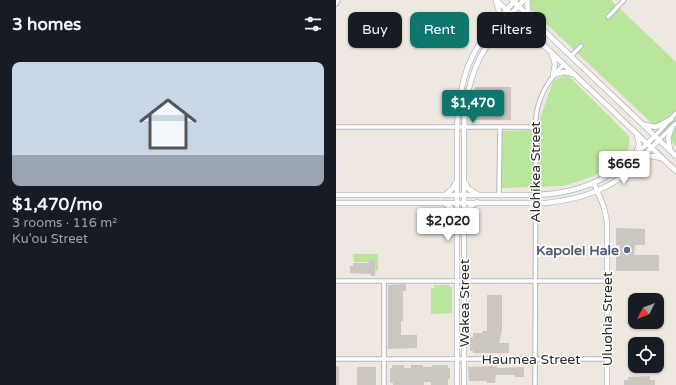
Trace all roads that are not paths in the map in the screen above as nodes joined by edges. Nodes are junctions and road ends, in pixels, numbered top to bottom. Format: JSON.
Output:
{"nodes":[{"id":1,"x":338,"y":0,"type":"edge"},
{"id":2,"x":496,"y":0,"type":"edge"},
{"id":3,"x":526,"y":0,"type":"edge"},
{"id":4,"x":624,"y":0,"type":"edge"},
{"id":5,"x":514,"y":1,"type":"edge"},
{"id":6,"x":336,"y":4,"type":"edge"},
{"id":7,"x":518,"y":6,"type":"junction"},
{"id":8,"x":507,"y":10,"type":"joint"},
{"id":9,"x":498,"y":12,"type":"edge"},
{"id":10,"x":513,"y":12,"type":"edge"},
{"id":11,"x":524,"y":12,"type":"edge"},
{"id":12,"x":529,"y":12,"type":"edge"},
{"id":13,"x":608,"y":17,"type":"dead end"},
{"id":14,"x":546,"y":32,"type":"edge"},
{"id":15,"x":580,"y":46,"type":"dead end"},
{"id":16,"x":546,"y":47,"type":"edge"},
{"id":17,"x":477,"y":48,"type":"edge"},
{"id":18,"x":485,"y":48,"type":"edge"},
{"id":19,"x":552,"y":53,"type":"junction"},
{"id":20,"x":571,"y":56,"type":"junction"},
{"id":21,"x":564,"y":64,"type":"junction"},
{"id":22,"x":574,"y":74,"type":"junction"},
{"id":23,"x":553,"y":75,"type":"junction"},
{"id":24,"x":676,"y":113,"type":"edge"},
{"id":25,"x":671,"y":119,"type":"junction"},
{"id":26,"x":676,"y":123,"type":"edge"},
{"id":27,"x":642,"y":124,"type":"junction"},
{"id":28,"x":336,"y":127,"type":"edge"},
{"id":29,"x":457,"y":127,"type":"junction"},
{"id":30,"x":464,"y":127,"type":"junction"},
{"id":31,"x":500,"y":127,"type":"junction"},
{"id":32,"x":535,"y":127,"type":"junction"},
{"id":33,"x":672,"y":128,"type":"junction"},
{"id":34,"x":637,"y":134,"type":"junction"},
{"id":35,"x":655,"y":136,"type":"junction"},
{"id":36,"x":659,"y":140,"type":"junction"},
{"id":37,"x":647,"y":143,"type":"junction"},
{"id":38,"x":652,"y":147,"type":"junction"},
{"id":39,"x":671,"y":151,"type":"junction"},
{"id":40,"x":634,"y":156,"type":"junction"},
{"id":41,"x":676,"y":156,"type":"edge"},
{"id":42,"x":664,"y":159,"type":"junction"},
{"id":43,"x":638,"y":161,"type":"junction"},
{"id":44,"x":676,"y":171,"type":"edge"},
{"id":45,"x":464,"y":180,"type":"junction"},
{"id":46,"x":456,"y":181,"type":"junction"},
{"id":47,"x":594,"y":183,"type":"junction"},
{"id":48,"x":598,"y":190,"type":"junction"},
{"id":49,"x":336,"y":195,"type":"edge"},
{"id":50,"x":444,"y":195,"type":"junction"},
{"id":51,"x":456,"y":195,"type":"junction"},
{"id":52,"x":464,"y":195,"type":"junction"},
{"id":53,"x":478,"y":195,"type":"junction"},
{"id":54,"x":499,"y":195,"type":"junction"},
{"id":55,"x":535,"y":195,"type":"junction"},
{"id":56,"x":442,"y":202,"type":"junction"},
{"id":57,"x":456,"y":202,"type":"junction"},
{"id":58,"x":464,"y":202,"type":"junction"},
{"id":59,"x":477,"y":202,"type":"junction"},
{"id":60,"x":336,"y":203,"type":"edge"},
{"id":61,"x":535,"y":203,"type":"junction"},
{"id":62,"x":456,"y":215,"type":"junction"},
{"id":63,"x":464,"y":215,"type":"junction"},
{"id":64,"x":336,"y":281,"type":"edge"},
{"id":65,"x":384,"y":281,"type":"junction"},
{"id":66,"x":457,"y":281,"type":"junction"},
{"id":67,"x":464,"y":281,"type":"junction"},
{"id":68,"x":535,"y":281,"type":"junction"},
{"id":69,"x":608,"y":281,"type":"junction"},
{"id":70,"x":336,"y":359,"type":"edge"},
{"id":71,"x":384,"y":359,"type":"junction"},
{"id":72,"x":457,"y":359,"type":"junction"},
{"id":73,"x":464,"y":359,"type":"junction"},
{"id":74,"x":536,"y":359,"type":"junction"},
{"id":75,"x":607,"y":359,"type":"junction"},
{"id":76,"x":384,"y":385,"type":"edge"},
{"id":77,"x":457,"y":385,"type":"edge"},
{"id":78,"x":464,"y":385,"type":"edge"},
{"id":79,"x":535,"y":385,"type":"edge"},
{"id":80,"x":607,"y":385,"type":"edge"}],
"edges":[{"from":1,"to":6,"type":"street"},
{"from":2,"to":8,"type":"street"},
{"from":2,"to":9,"type":"street"},
{"from":3,"to":7,"type":"street","name":"Wakea Street"},
{"from":3,"to":12,"type":"street"},
{"from":4,"to":13,"type":"street"},
{"from":5,"to":7,"type":"street"},
{"from":5,"to":8,"type":"street","name":"Wakea Street"},
{"from":7,"to":10,"type":"street","name":"Wakea Street"},
{"from":7,"to":11,"type":"street"},
{"from":14,"to":20,"type":"street"},
{"from":15,"to":20,"type":"street"},
{"from":16,"to":19,"type":"street"},
{"from":17,"to":29,"type":"street","name":"Wakea Street"},
{"from":18,"to":30,"type":"street","name":"Wakea Street"},
{"from":19,"to":21,"type":"street"},
{"from":19,"to":23,"type":"street"},
{"from":20,"to":21,"type":"street"},
{"from":20,"to":27,"type":"street"},
{"from":21,"to":22,"type":"street"},
{"from":21,"to":23,"type":"street","name":"Alohikea Street"},
{"from":22,"to":23,"type":"street"},
{"from":22,"to":34,"type":"street"},
{"from":23,"to":32,"type":"street","name":"Alohikea Street"},
{"from":24,"to":25,"type":"street"},
{"from":25,"to":27,"type":"street"},
{"from":25,"to":35,"type":"street"},
{"from":26,"to":33,"type":"street"},
{"from":27,"to":35,"type":"street"},
{"from":28,"to":29,"type":"street"},
{"from":29,"to":30,"type":"street"},
{"from":29,"to":46,"type":"street","name":"Wakea Street"},
{"from":30,"to":31,"type":"street"},
{"from":30,"to":45,"type":"street","name":"Wakea Street"},
{"from":31,"to":32,"type":"street"},
{"from":31,"to":54,"type":"street"},
{"from":32,"to":55,"type":"street","name":"Alohikea Street"},
{"from":33,"to":36,"type":"street"},
{"from":33,"to":39,"type":"street"},
{"from":34,"to":37,"type":"street"},
{"from":34,"to":40,"type":"street"},
{"from":35,"to":36,"type":"street"},
{"from":35,"to":37,"type":"street"},
{"from":36,"to":38,"type":"street"},
{"from":36,"to":39,"type":"street"},
{"from":37,"to":38,"type":"street"},
{"from":37,"to":40,"type":"street"},
{"from":38,"to":42,"type":"street"},
{"from":38,"to":43,"type":"street"},
{"from":39,"to":41,"type":"street"},
{"from":40,"to":47,"type":"street"},
{"from":42,"to":43,"type":"street"},
{"from":42,"to":44,"type":"street"},
{"from":43,"to":48,"type":"street"},
{"from":45,"to":52,"type":"street","name":"Wakea Street"},
{"from":45,"to":53,"type":"street"},
{"from":46,"to":50,"type":"street"},
{"from":46,"to":51,"type":"street","name":"Wakea Street"},
{"from":47,"to":48,"type":"street","name":"Uluohia Street"},
{"from":47,"to":55,"type":"street"},
{"from":48,"to":61,"type":"street"},
{"from":48,"to":69,"type":"street","name":"Uluohia Street"},
{"from":49,"to":50,"type":"street"},
{"from":50,"to":51,"type":"street"},
{"from":51,"to":52,"type":"street"},
{"from":51,"to":57,"type":"street","name":"Wakea Street"},
{"from":52,"to":53,"type":"street"},
{"from":52,"to":58,"type":"street","name":"Wakea Street"},
{"from":53,"to":54,"type":"street"},
{"from":54,"to":55,"type":"street"},
{"from":55,"to":61,"type":"street","name":"Alohikea Street"},
{"from":56,"to":57,"type":"street"},
{"from":56,"to":60,"type":"street"},
{"from":56,"to":62,"type":"street"},
{"from":57,"to":58,"type":"street"},
{"from":57,"to":62,"type":"street","name":"Wakea Street"},
{"from":58,"to":59,"type":"street"},
{"from":58,"to":63,"type":"street","name":"Wakea Street"},
{"from":59,"to":61,"type":"street"},
{"from":59,"to":63,"type":"street"},
{"from":61,"to":68,"type":"street","name":"Alohikea Street"},
{"from":62,"to":66,"type":"street","name":"Wakea Street"},
{"from":63,"to":67,"type":"street","name":"Wakea Street"},
{"from":64,"to":65,"type":"street"},
{"from":65,"to":66,"type":"street"},
{"from":65,"to":71,"type":"street"},
{"from":66,"to":67,"type":"street"},
{"from":66,"to":72,"type":"street","name":"Wakea Street"},
{"from":67,"to":68,"type":"street"},
{"from":67,"to":73,"type":"street","name":"Wakea Street"},
{"from":68,"to":69,"type":"street"},
{"from":68,"to":74,"type":"street","name":"Alohikea Street"},
{"from":69,"to":75,"type":"street","name":"Uluohia Street"},
{"from":70,"to":71,"type":"street","name":"Haumea Street"},
{"from":71,"to":72,"type":"street","name":"Haumea Street"},
{"from":71,"to":76,"type":"street"},
{"from":72,"to":73,"type":"street","name":"Haumea Street"},
{"from":72,"to":77,"type":"street","name":"Wakea Street"},
{"from":73,"to":74,"type":"street","name":"Haumea Street"},
{"from":73,"to":78,"type":"street","name":"Wakea Street"},
{"from":74,"to":75,"type":"street","name":"Haumea Street"},
{"from":74,"to":79,"type":"street","name":"Alohikea Street"},
{"from":75,"to":80,"type":"street","name":"Uluohia Street"}]}
